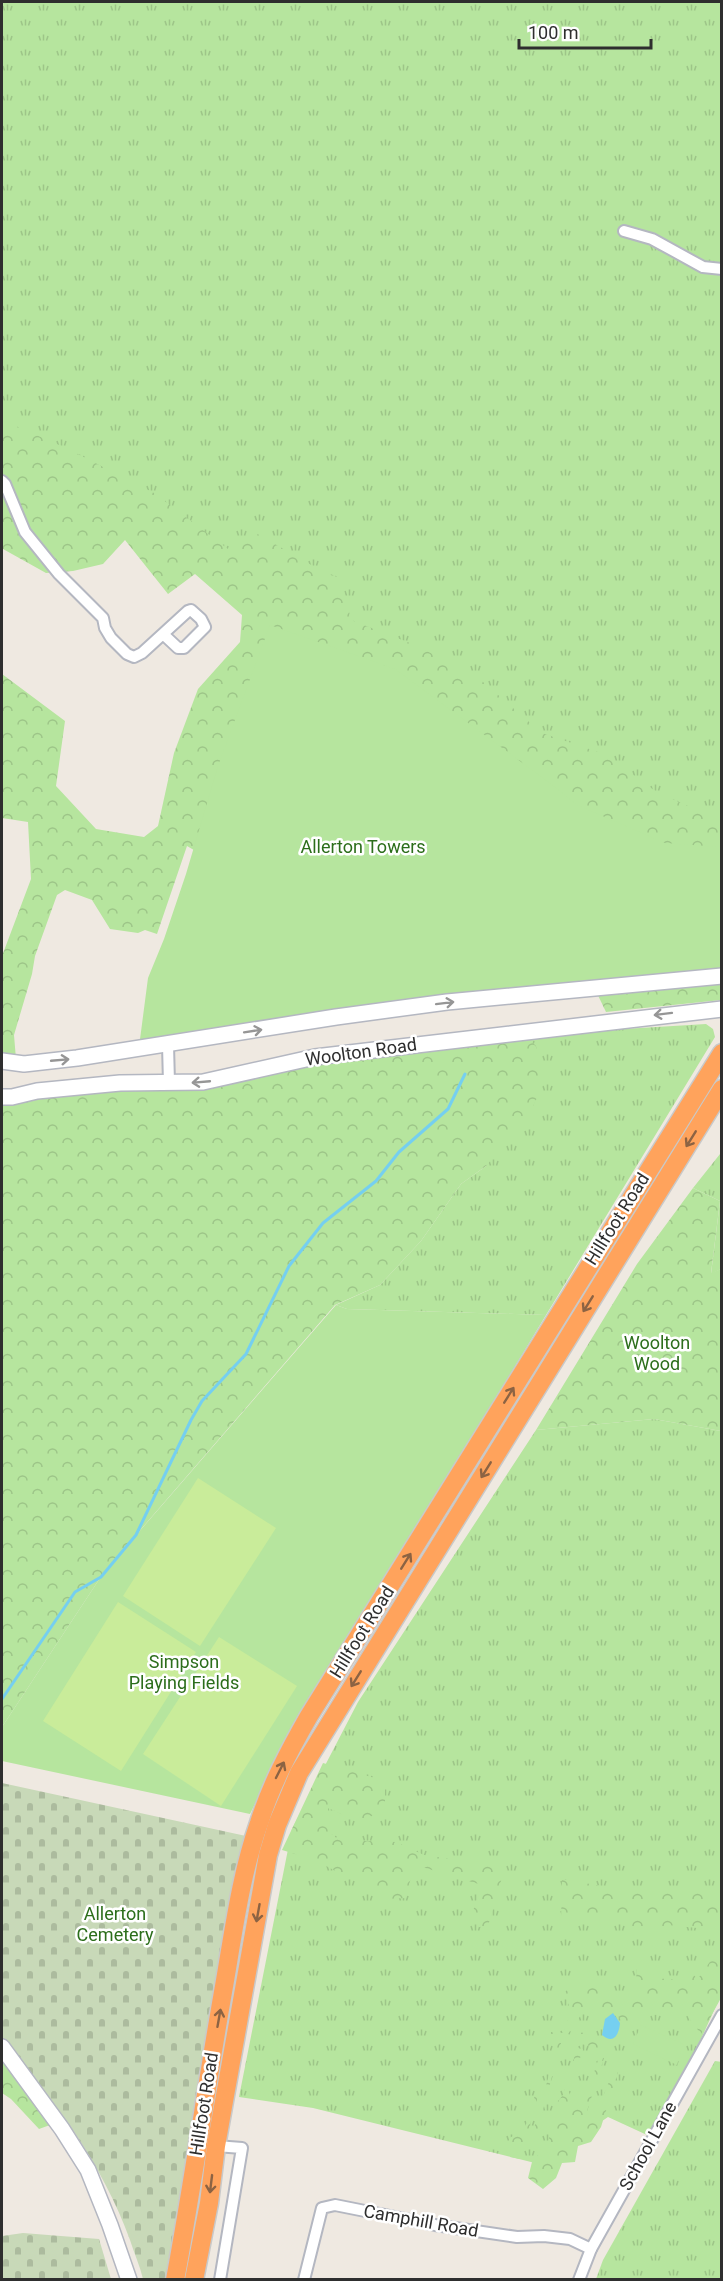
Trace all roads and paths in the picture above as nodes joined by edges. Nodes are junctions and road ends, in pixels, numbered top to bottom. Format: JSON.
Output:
{"nodes":[{"id":1,"x":624,"y":231,"type":"dead end"},
{"id":2,"x":722,"y":269,"type":"edge"},
{"id":3,"x":2,"y":481,"type":"edge"},
{"id":4,"x":163,"y":634,"type":"dead end"},
{"id":5,"x":722,"y":976,"type":"edge"},
{"id":6,"x":718,"y":1011,"type":"edge"},
{"id":7,"x":168,"y":1045,"type":"junction"},
{"id":8,"x":722,"y":1053,"type":"edge"},
{"id":9,"x":2,"y":1061,"type":"edge"},
{"id":10,"x":169,"y":1083,"type":"junction"},
{"id":11,"x":722,"y":1089,"type":"edge"},
{"id":12,"x":2,"y":1097,"type":"edge"},
{"id":13,"x":254,"y":1838,"type":"junction"},
{"id":14,"x":272,"y":1842,"type":"junction"},
{"id":15,"x":722,"y":2015,"type":"edge"},
{"id":16,"x":2,"y":2047,"type":"edge"},
{"id":17,"x":216,"y":2146,"type":"junction"},
{"id":18,"x":591,"y":2249,"type":"junction"},
{"id":19,"x":129,"y":2280,"type":"edge"},
{"id":20,"x":175,"y":2280,"type":"edge"},
{"id":21,"x":194,"y":2280,"type":"edge"},
{"id":22,"x":220,"y":2280,"type":"edge"},
{"id":23,"x":304,"y":2280,"type":"edge"},
{"id":24,"x":579,"y":2280,"type":"edge"}],
"edges":[{"from":1,"to":2,"type":"street"},
{"from":3,"to":4,"type":"street"},
{"from":7,"to":5,"type":"main road","name":"Woolton Road","one_way":true},
{"from":6,"to":10,"type":"main road","name":"Woolton Road","one_way":true},
{"from":9,"to":7,"type":"main road","name":"Woolton Road","one_way":true},
{"from":7,"to":10,"type":"street"},
{"from":13,"to":8,"type":"highway","name":"Hillfoot Road","one_way":true},
{"from":10,"to":12,"type":"main road","name":"Woolton Road"},
{"from":11,"to":14,"type":"highway","name":"Hillfoot Road","one_way":true},
{"from":13,"to":14,"type":"street"},
{"from":20,"to":13,"type":"highway","name":"Hillfoot Road","one_way":true},
{"from":14,"to":17,"type":"highway","name":"Hillfoot Road","one_way":true},
{"from":15,"to":18,"type":"street","name":"School Lane"},
{"from":16,"to":19,"type":"main road"},
{"from":17,"to":21,"type":"highway","name":"Hillfoot Road","one_way":true},
{"from":17,"to":22,"type":"street","name":"Hillfoot Road"},
{"from":18,"to":23,"type":"street","name":"Camphill Road"},
{"from":18,"to":24,"type":"street","name":"School Lane"}]}
